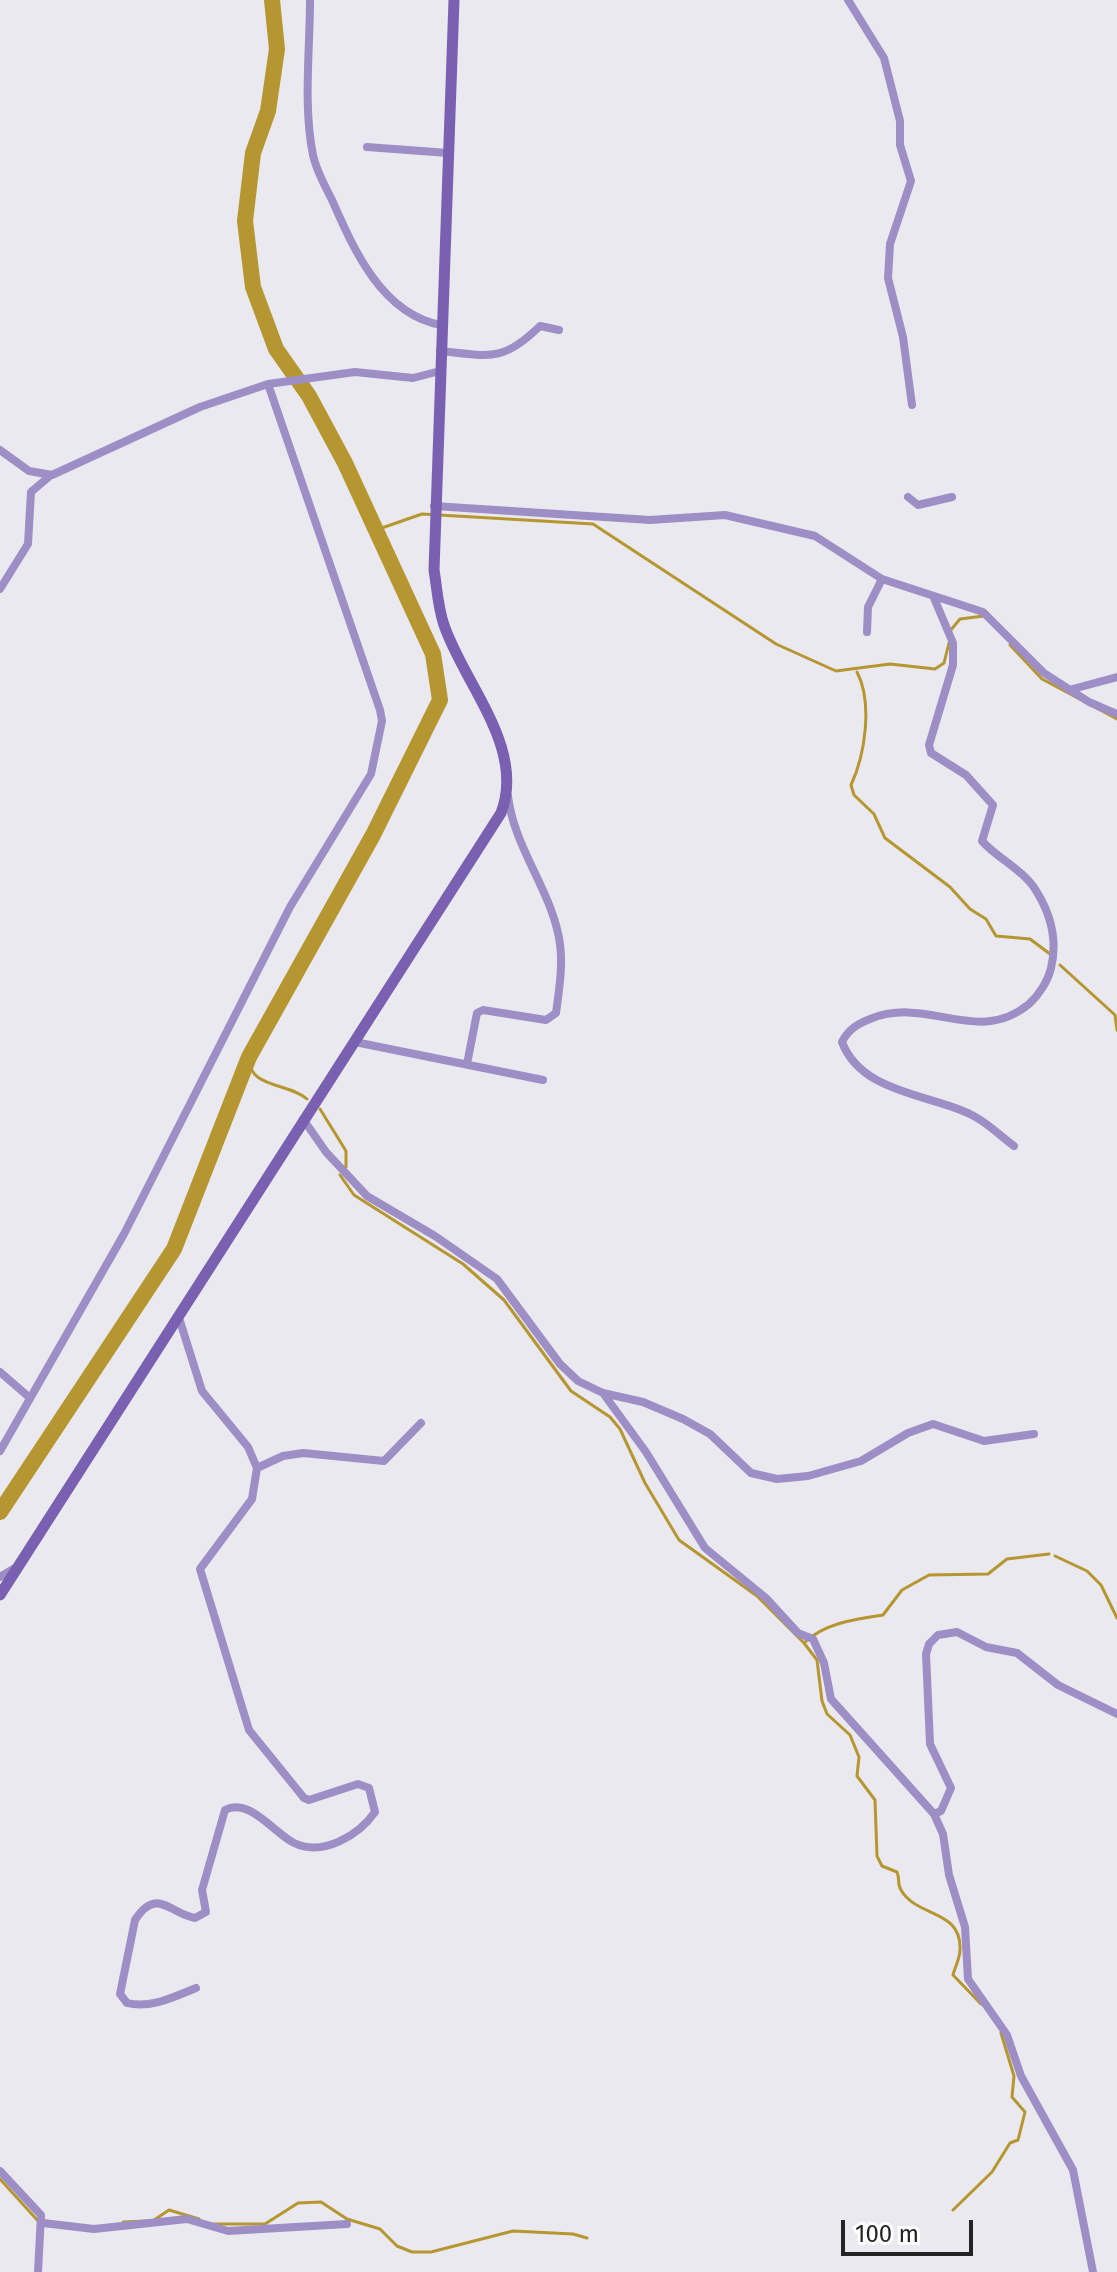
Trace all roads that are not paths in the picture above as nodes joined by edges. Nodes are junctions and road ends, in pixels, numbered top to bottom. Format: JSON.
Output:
{"nodes":[{"id":1,"x":310,"y":0,"type":"edge"},
{"id":2,"x":454,"y":0,"type":"edge"},
{"id":3,"x":848,"y":0,"type":"edge"},
{"id":4,"x":367,"y":147,"type":"dead end"},
{"id":5,"x":448,"y":153,"type":"junction"},
{"id":6,"x":441,"y":325,"type":"junction"},
{"id":7,"x":559,"y":330,"type":"dead end"},
{"id":8,"x":440,"y":351,"type":"junction"},
{"id":9,"x":440,"y":371,"type":"junction"},
{"id":10,"x":271,"y":383,"type":"junction"},
{"id":11,"x":912,"y":405,"type":"dead end"},
{"id":12,"x":0,"y":450,"type":"edge"},
{"id":13,"x":52,"y":475,"type":"junction"},
{"id":14,"x":908,"y":497,"type":"dead end"},
{"id":15,"x":952,"y":497,"type":"dead end"},
{"id":16,"x":434,"y":512,"type":"junction"},
{"id":17,"x":882,"y":579,"type":"junction"},
{"id":18,"x":0,"y":589,"type":"edge"},
{"id":19,"x":934,"y":598,"type":"junction"},
{"id":20,"x":867,"y":632,"type":"dead end"},
{"id":21,"x":1117,"y":677,"type":"edge"},
{"id":22,"x":1068,"y":690,"type":"junction"},
{"id":23,"x":1117,"y":714,"type":"edge"},
{"id":24,"x":508,"y":795,"type":"junction"},
{"id":25,"x":355,"y":1042,"type":"junction"},
{"id":26,"x":467,"y":1064,"type":"junction"},
{"id":27,"x":543,"y":1080,"type":"dead end"},
{"id":28,"x":303,"y":1119,"type":"junction"},
{"id":29,"x":1014,"y":1146,"type":"dead end"},
{"id":30,"x":179,"y":1318,"type":"junction"},
{"id":31,"x":0,"y":1372,"type":"edge"},
{"id":32,"x":603,"y":1393,"type":"junction"},
{"id":33,"x":30,"y":1398,"type":"junction"},
{"id":34,"x":421,"y":1423,"type":"dead end"},
{"id":35,"x":1034,"y":1434,"type":"dead end"},
{"id":36,"x":0,"y":1451,"type":"edge"},
{"id":37,"x":257,"y":1468,"type":"junction"},
{"id":38,"x":19,"y":1566,"type":"junction"},
{"id":39,"x":0,"y":1577,"type":"edge"},
{"id":40,"x":0,"y":1595,"type":"edge"},
{"id":41,"x":1117,"y":1714,"type":"edge"},
{"id":42,"x":934,"y":1814,"type":"junction"},
{"id":43,"x":196,"y":1988,"type":"dead end"},
{"id":44,"x":0,"y":2171,"type":"edge"},
{"id":45,"x":43,"y":2223,"type":"junction"},
{"id":46,"x":347,"y":2224,"type":"dead end"},
{"id":47,"x":38,"y":2272,"type":"edge"},
{"id":48,"x":1093,"y":2272,"type":"edge"}],
"edges":[{"from":1,"to":6,"type":"street"},
{"from":2,"to":5,"type":"main road"},
{"from":3,"to":11,"type":"street"},
{"from":4,"to":5,"type":"street"},
{"from":5,"to":6,"type":"main road"},
{"from":6,"to":8,"type":"main road"},
{"from":7,"to":8,"type":"street"},
{"from":8,"to":9,"type":"main road"},
{"from":9,"to":10,"type":"street"},
{"from":9,"to":16,"type":"main road"},
{"from":10,"to":13,"type":"street"},
{"from":10,"to":33,"type":"street"},
{"from":12,"to":13,"type":"street"},
{"from":13,"to":18,"type":"street"},
{"from":14,"to":15,"type":"street"},
{"from":16,"to":17,"type":"street"},
{"from":16,"to":24,"type":"main road"},
{"from":17,"to":19,"type":"street"},
{"from":17,"to":20,"type":"street"},
{"from":19,"to":22,"type":"street"},
{"from":19,"to":29,"type":"street"},
{"from":21,"to":22,"type":"street"},
{"from":22,"to":23,"type":"street"},
{"from":24,"to":25,"type":"main road"},
{"from":24,"to":26,"type":"street"},
{"from":25,"to":26,"type":"street"},
{"from":25,"to":28,"type":"main road"},
{"from":26,"to":27,"type":"street"},
{"from":28,"to":30,"type":"main road"},
{"from":28,"to":32,"type":"street"},
{"from":30,"to":37,"type":"street"},
{"from":30,"to":38,"type":"main road"},
{"from":31,"to":33,"type":"street"},
{"from":32,"to":35,"type":"street"},
{"from":32,"to":42,"type":"street"},
{"from":33,"to":36,"type":"street"},
{"from":34,"to":37,"type":"street"},
{"from":37,"to":43,"type":"street"},
{"from":38,"to":39,"type":"street"},
{"from":38,"to":40,"type":"main road"},
{"from":41,"to":42,"type":"street"},
{"from":42,"to":48,"type":"street"},
{"from":44,"to":45,"type":"street"},
{"from":45,"to":46,"type":"street"},
{"from":45,"to":47,"type":"street"}]}
